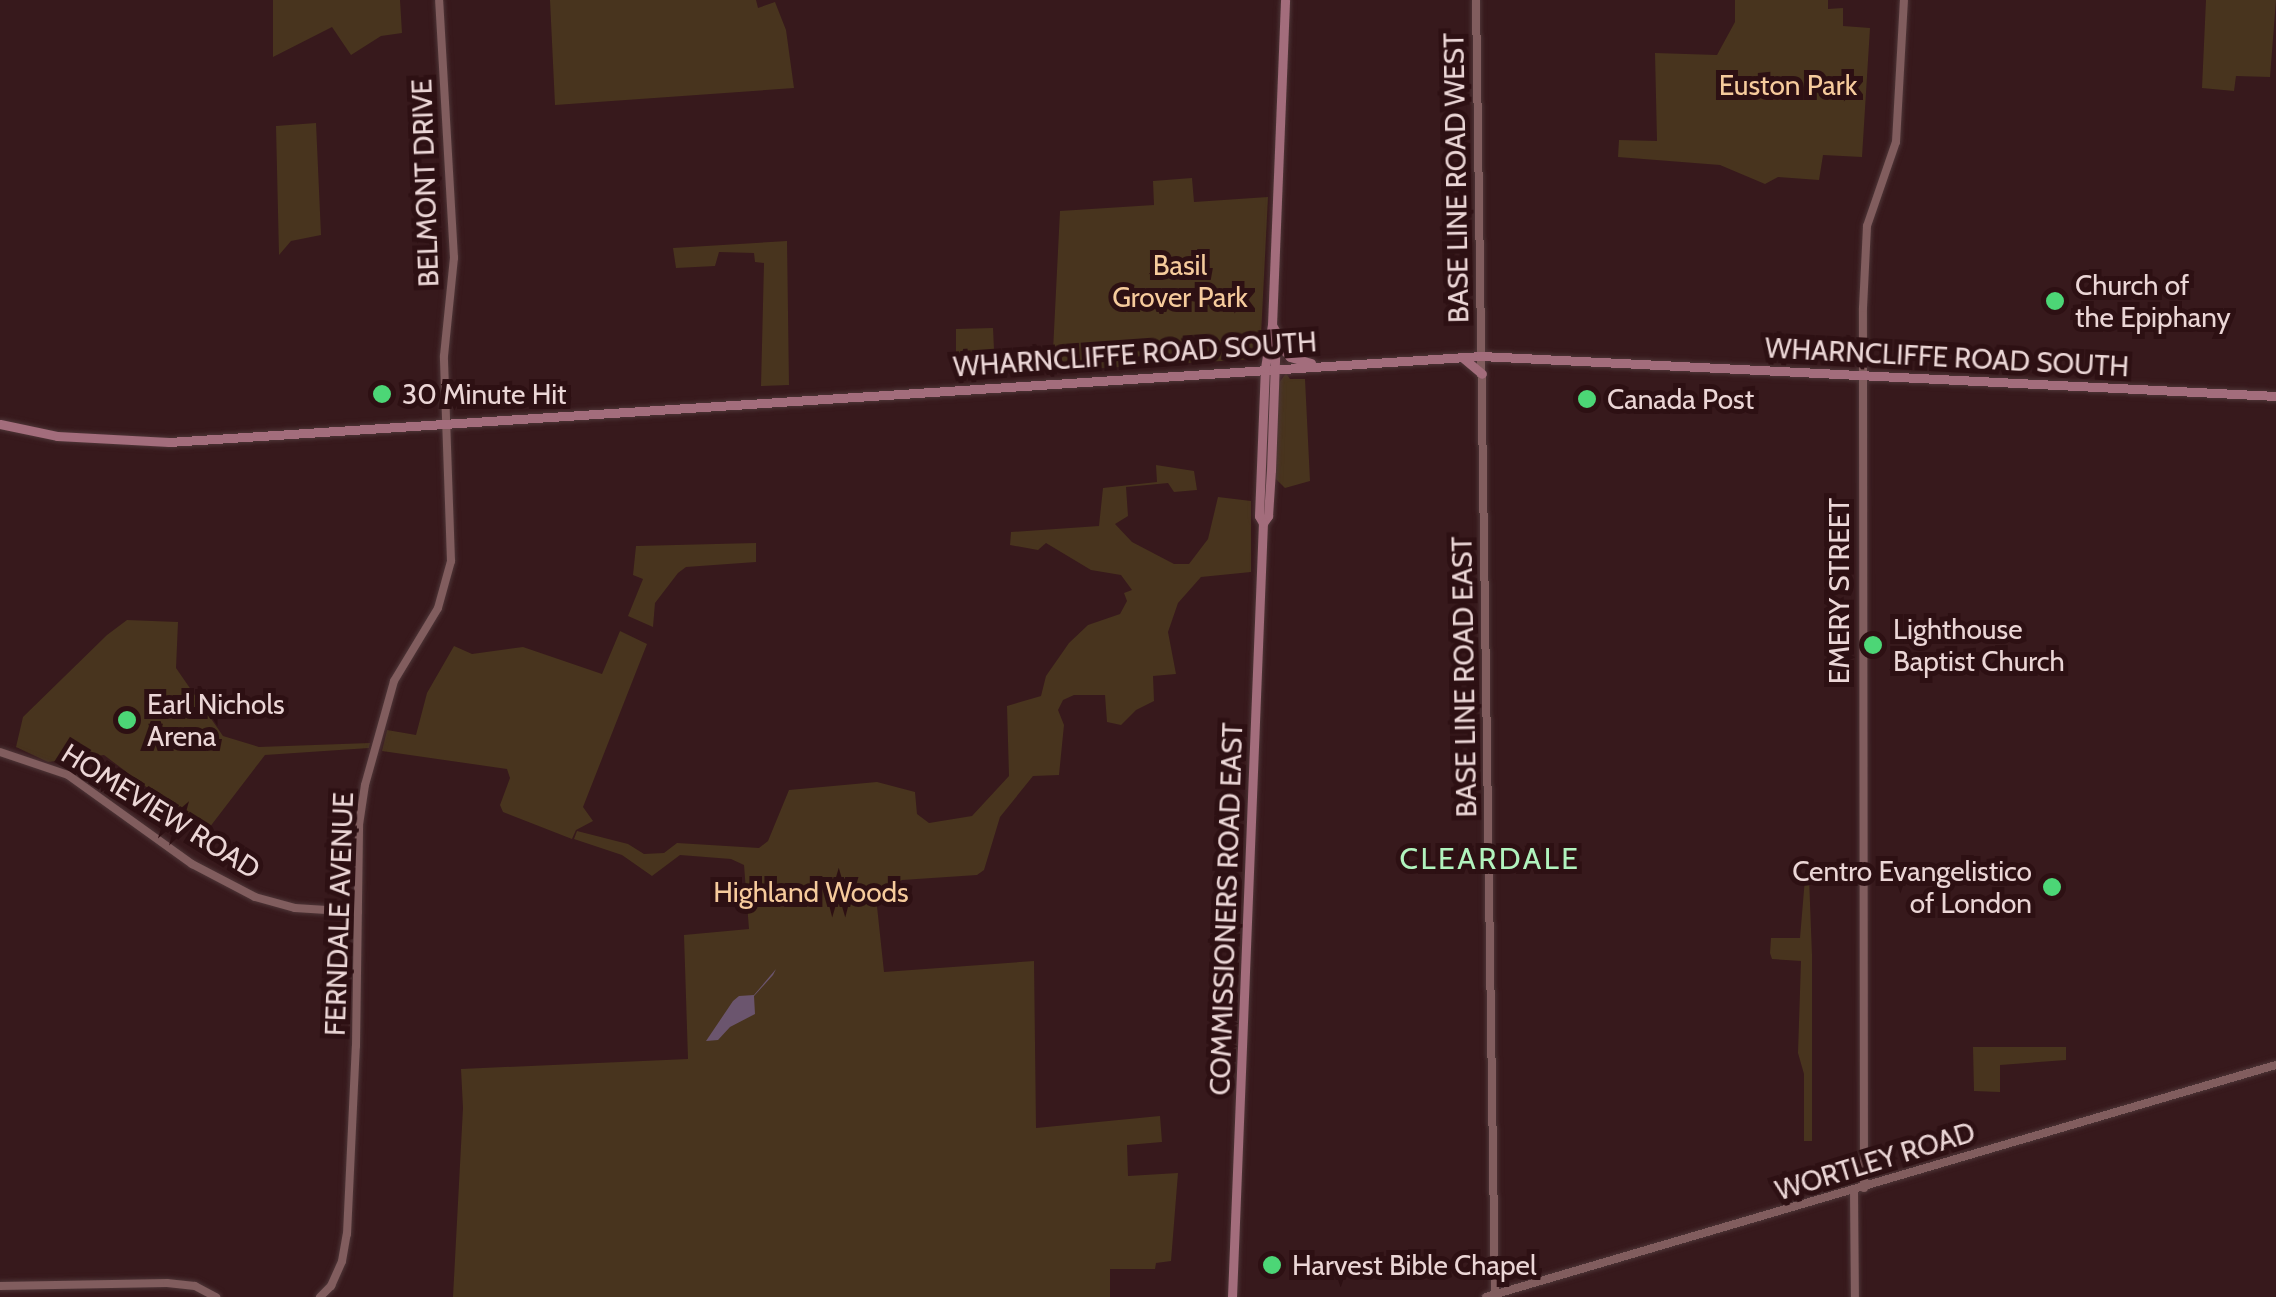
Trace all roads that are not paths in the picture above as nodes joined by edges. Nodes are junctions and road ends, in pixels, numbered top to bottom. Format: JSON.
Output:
{"nodes":[{"id":1,"x":439,"y":0,"type":"edge"},
{"id":2,"x":1285,"y":0,"type":"edge"},
{"id":3,"x":1476,"y":0,"type":"edge"},
{"id":4,"x":1904,"y":0,"type":"edge"},
{"id":5,"x":1272,"y":325,"type":"junction"},
{"id":6,"x":1276,"y":340,"type":"junction"},
{"id":7,"x":1482,"y":356,"type":"junction"},
{"id":8,"x":1462,"y":357,"type":"junction"},
{"id":9,"x":1318,"y":365,"type":"junction"},
{"id":10,"x":1270,"y":368,"type":"junction"},
{"id":11,"x":1482,"y":374,"type":"junction"},
{"id":12,"x":1861,"y":374,"type":"junction"},
{"id":13,"x":2276,"y":396,"type":"edge"},
{"id":14,"x":0,"y":424,"type":"edge"},
{"id":15,"x":447,"y":424,"type":"junction"},
{"id":16,"x":0,"y":752,"type":"edge"},
{"id":17,"x":358,"y":912,"type":"junction"},
{"id":18,"x":2276,"y":1065,"type":"edge"},
{"id":19,"x":1859,"y":1189,"type":"junction"},
{"id":20,"x":0,"y":1286,"type":"edge"},
{"id":21,"x":1495,"y":1296,"type":"edge"},
{"id":22,"x":216,"y":1297,"type":"edge"},
{"id":23,"x":320,"y":1297,"type":"edge"},
{"id":24,"x":1232,"y":1297,"type":"edge"},
{"id":25,"x":1486,"y":1297,"type":"edge"},
{"id":26,"x":1855,"y":1297,"type":"edge"}],
"edges":[{"from":1,"to":15,"type":"street","name":"BELMONT DRIVE"},
{"from":2,"to":5,"type":"main road"},
{"from":3,"to":7,"type":"street","name":"BASE LINE ROAD WEST"},
{"from":4,"to":12,"type":"street","name":"EMERY STREET"},
{"from":5,"to":6,"type":"main road"},
{"from":5,"to":10,"type":"main road"},
{"from":6,"to":9,"type":"main road"},
{"from":6,"to":10,"type":"main road"},
{"from":7,"to":8,"type":"main road","name":"WHARNCLIFFE ROAD SOUTH"},
{"from":7,"to":11,"type":"street","name":"BASE LINE ROAD EAST"},
{"from":7,"to":12,"type":"main road","name":"WHARNCLIFFE ROAD SOUTH"},
{"from":8,"to":9,"type":"main road","name":"WHARNCLIFFE ROAD SOUTH"},
{"from":8,"to":11,"type":"main road"},
{"from":9,"to":10,"type":"main road","name":"WHARNCLIFFE ROAD SOUTH"},
{"from":10,"to":15,"type":"main road","name":"WHARNCLIFFE ROAD SOUTH"},
{"from":10,"to":24,"type":"main road","name":"COMMISSIONERS ROAD EAST"},
{"from":11,"to":21,"type":"street","name":"BASE LINE ROAD EAST"},
{"from":12,"to":13,"type":"main road","name":"WHARNCLIFFE ROAD SOUTH"},
{"from":12,"to":19,"type":"street","name":"EMERY STREET"},
{"from":14,"to":15,"type":"main road","name":"WHARNCLIFFE ROAD SOUTH"},
{"from":15,"to":17,"type":"street","name":"FERNDALE AVENUE"},
{"from":16,"to":17,"type":"street","name":"HOMEVIEW ROAD"},
{"from":17,"to":23,"type":"street","name":"FERNDALE AVENUE"},
{"from":18,"to":19,"type":"street","name":"WORTLEY ROAD"},
{"from":19,"to":21,"type":"street","name":"WORTLEY ROAD"},
{"from":19,"to":26,"type":"street","name":"EMERY STREET"},
{"from":20,"to":22,"type":"street"},
{"from":21,"to":25,"type":"street","name":"WORTLEY ROAD"}]}
